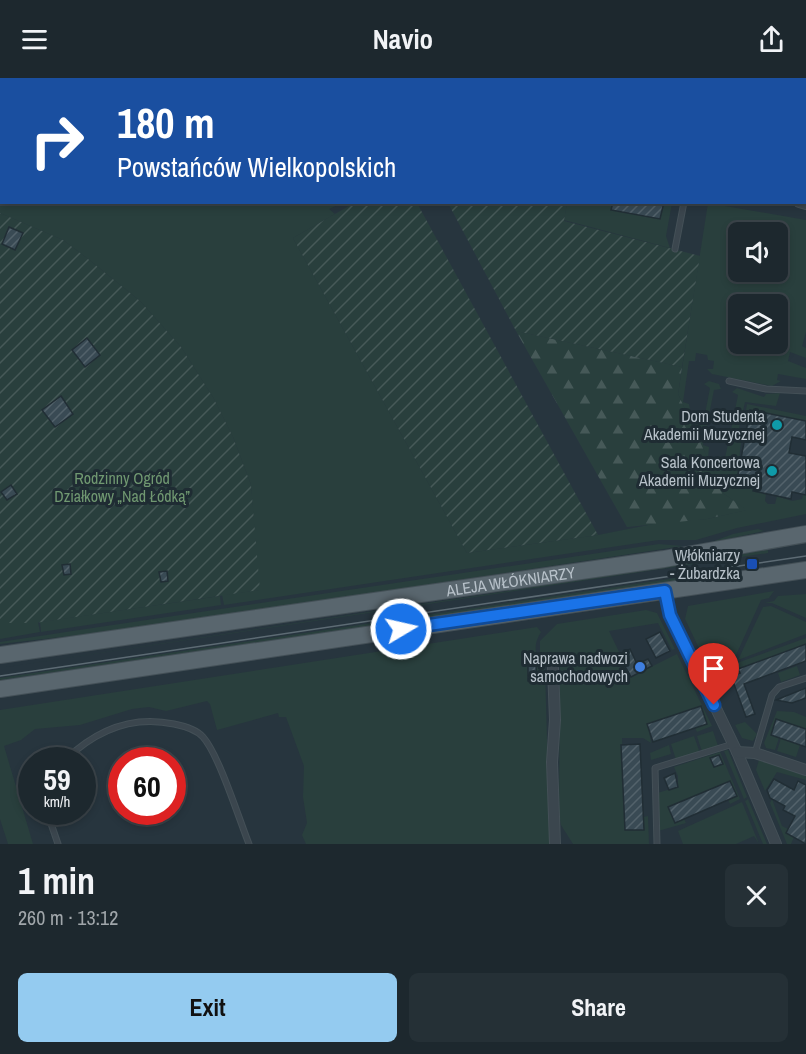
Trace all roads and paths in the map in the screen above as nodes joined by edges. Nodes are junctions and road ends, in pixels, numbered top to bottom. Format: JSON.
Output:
{"nodes":[{"id":1,"x":684,"y":204,"type":"edge"},
{"id":2,"x":675,"y":249,"type":"dead end"},
{"id":3,"x":729,"y":381,"type":"dead end"},
{"id":4,"x":806,"y":392,"type":"edge"},
{"id":5,"x":806,"y":534,"type":"edge"},
{"id":6,"x":806,"y":570,"type":"edge"},
{"id":7,"x":665,"y":591,"type":"junction"},
{"id":8,"x":0,"y":655,"type":"edge"},
{"id":9,"x":553,"y":668,"type":"dead end"},
{"id":10,"x":806,"y":678,"type":"edge"},
{"id":11,"x":0,"y":689,"type":"edge"},
{"id":12,"x":81,"y":747,"type":"edge"},
{"id":13,"x":735,"y":748,"type":"junction"},
{"id":14,"x":755,"y":753,"type":"junction"},
{"id":15,"x":806,"y":770,"type":"edge"},
{"id":16,"x":51,"y":825,"type":"edge"},
{"id":17,"x":58,"y":844,"type":"edge"},
{"id":18,"x":249,"y":844,"type":"edge"},
{"id":19,"x":555,"y":844,"type":"edge"},
{"id":20,"x":657,"y":844,"type":"edge"},
{"id":21,"x":776,"y":844,"type":"edge"}],
"edges":[{"from":1,"to":2,"type":"lane"},
{"from":3,"to":4,"type":"lane"},
{"from":5,"to":8,"type":"main road","name":"ALEJA WŁÓKNIARZY"},
{"from":6,"to":7,"type":"main road","name":"ALEJA WŁÓKNIARZY"},
{"from":7,"to":11,"type":"main road","name":"ALEJA WŁÓKNIARZY"},
{"from":7,"to":13,"type":"street"},
{"from":9,"to":19,"type":"street"},
{"from":10,"to":14,"type":"lane"},
{"from":12,"to":18,"type":"lane"},
{"from":13,"to":14,"type":"street"},
{"from":13,"to":20,"type":"lane"},
{"from":13,"to":21,"type":"street"},
{"from":14,"to":15,"type":"street"},
{"from":16,"to":17,"type":"lane"}]}
